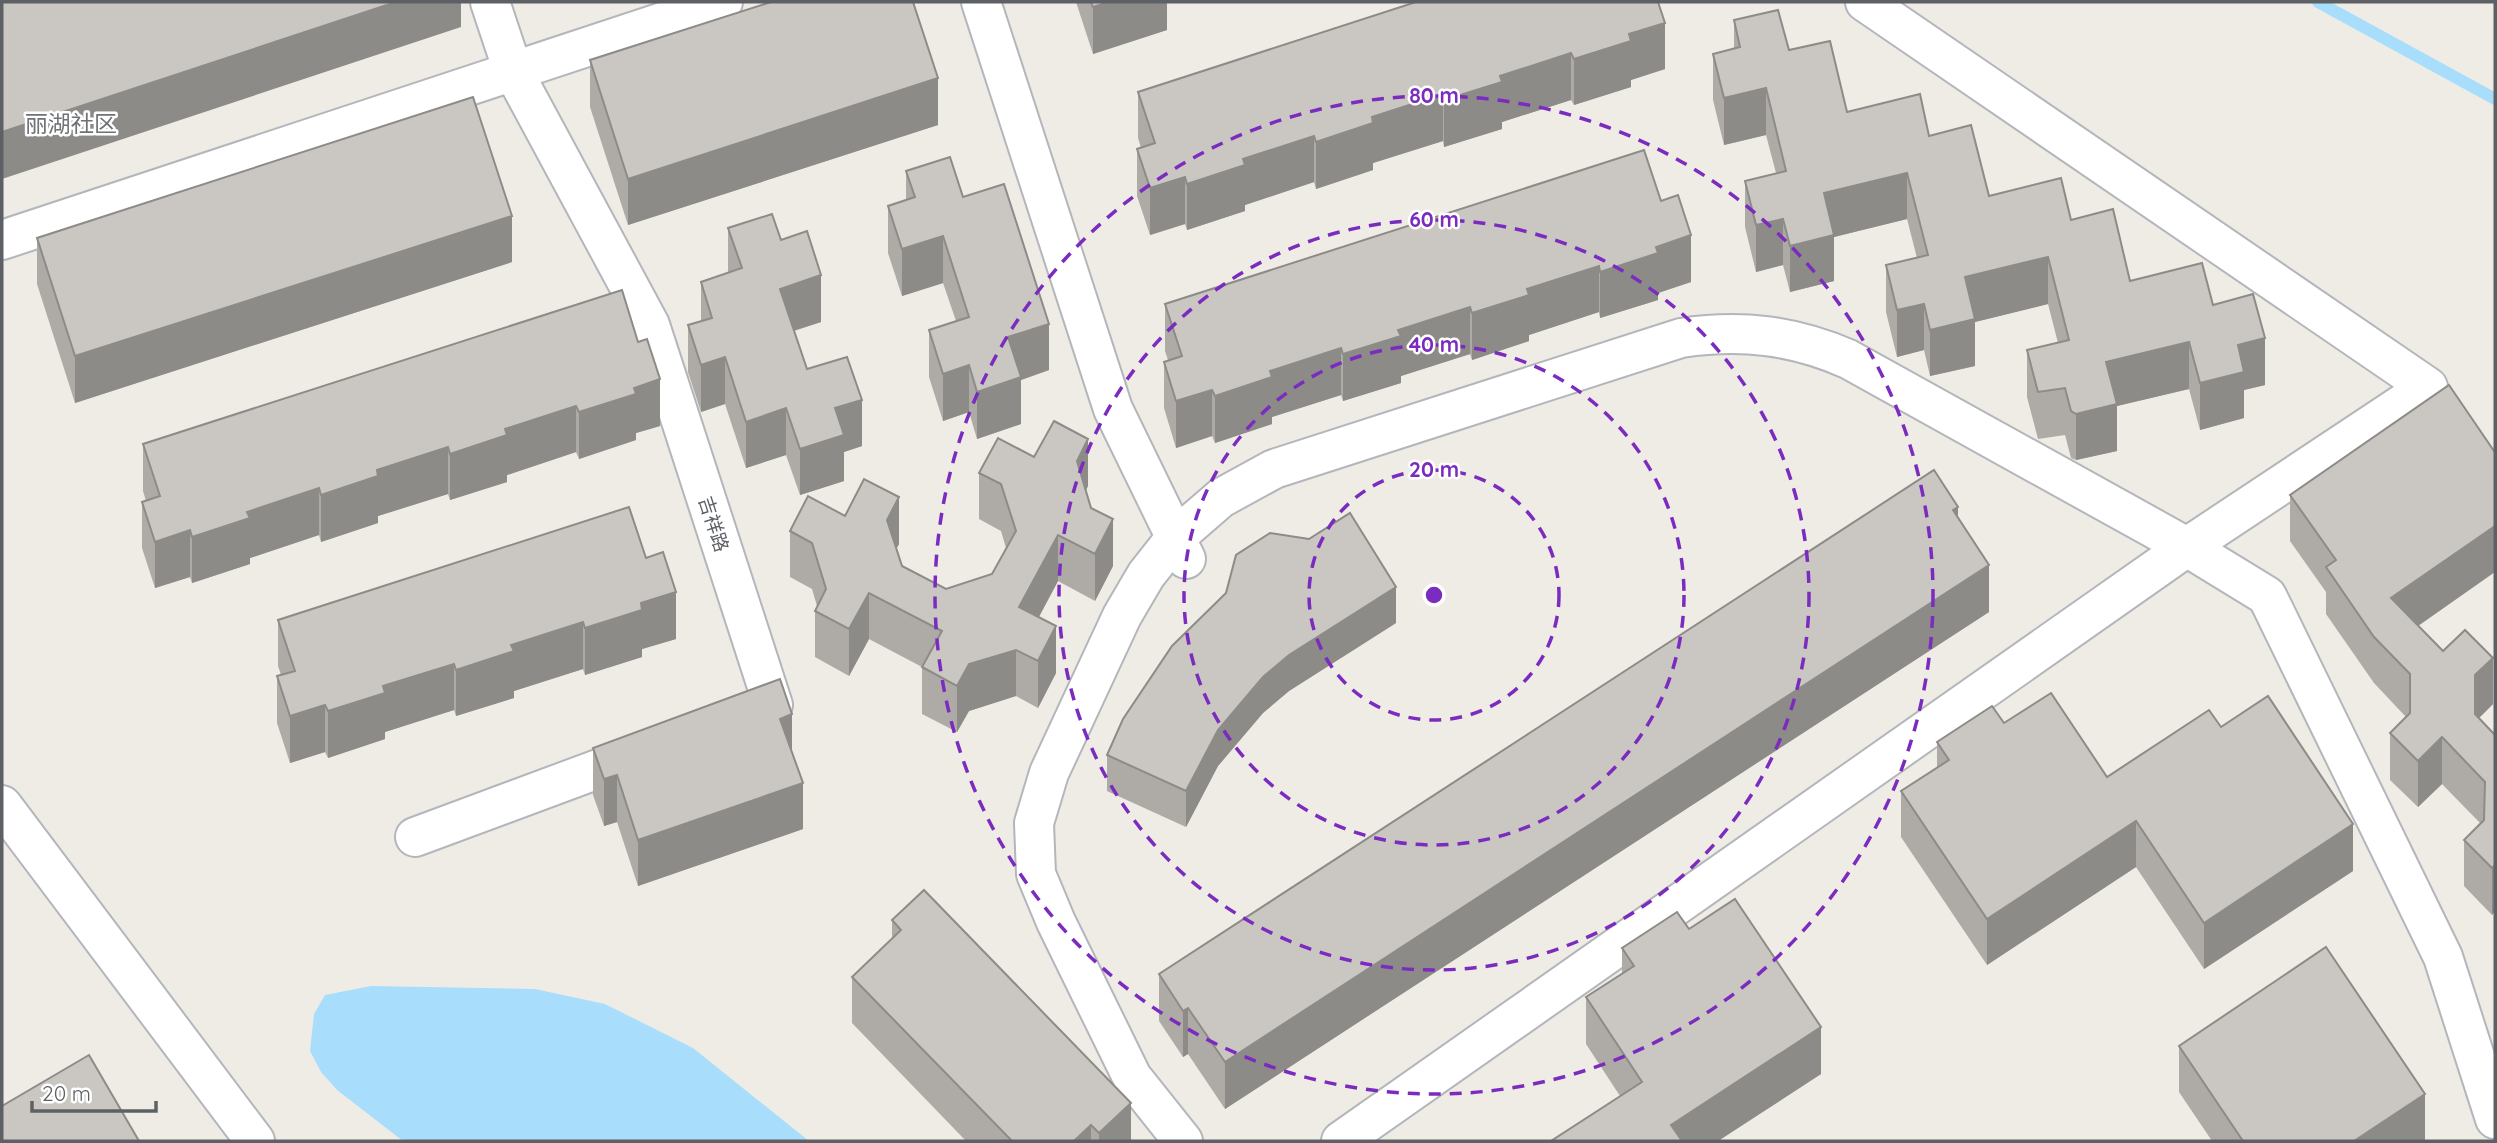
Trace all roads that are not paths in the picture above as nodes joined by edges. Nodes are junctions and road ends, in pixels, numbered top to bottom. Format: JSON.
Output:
{"nodes":[{"id":1,"x":490,"y":2,"type":"edge"},
{"id":2,"x":723,"y":2,"type":"edge"},
{"id":3,"x":981,"y":2,"type":"edge"},
{"id":4,"x":1865,"y":2,"type":"edge"},
{"id":5,"x":513,"y":71,"type":"junction"},
{"id":6,"x":2,"y":240,"type":"edge"},
{"id":7,"x":2187,"y":547,"type":"junction"},
{"id":8,"x":1181,"y":548,"type":"junction"},
{"id":9,"x":2,"y":805,"type":"edge"},
{"id":10,"x":415,"y":837,"type":"dead end"},
{"id":11,"x":2495,"y":1119,"type":"edge"},
{"id":12,"x":256,"y":1141,"type":"edge"},
{"id":13,"x":1184,"y":1141,"type":"edge"},
{"id":14,"x":1341,"y":1141,"type":"edge"}],
"edges":[{"from":1,"to":5,"type":"street","name":"吉祥路"},
{"from":2,"to":5,"type":"street"},
{"from":3,"to":8,"type":"street"},
{"from":4,"to":7,"type":"street"},
{"from":5,"to":6,"type":"street"},
{"from":5,"to":10,"type":"street","name":"吉祥路"},
{"from":7,"to":8,"type":"street"},
{"from":7,"to":11,"type":"street"},
{"from":7,"to":14,"type":"street"},
{"from":8,"to":13,"type":"street"},
{"from":9,"to":12,"type":"street"}]}
